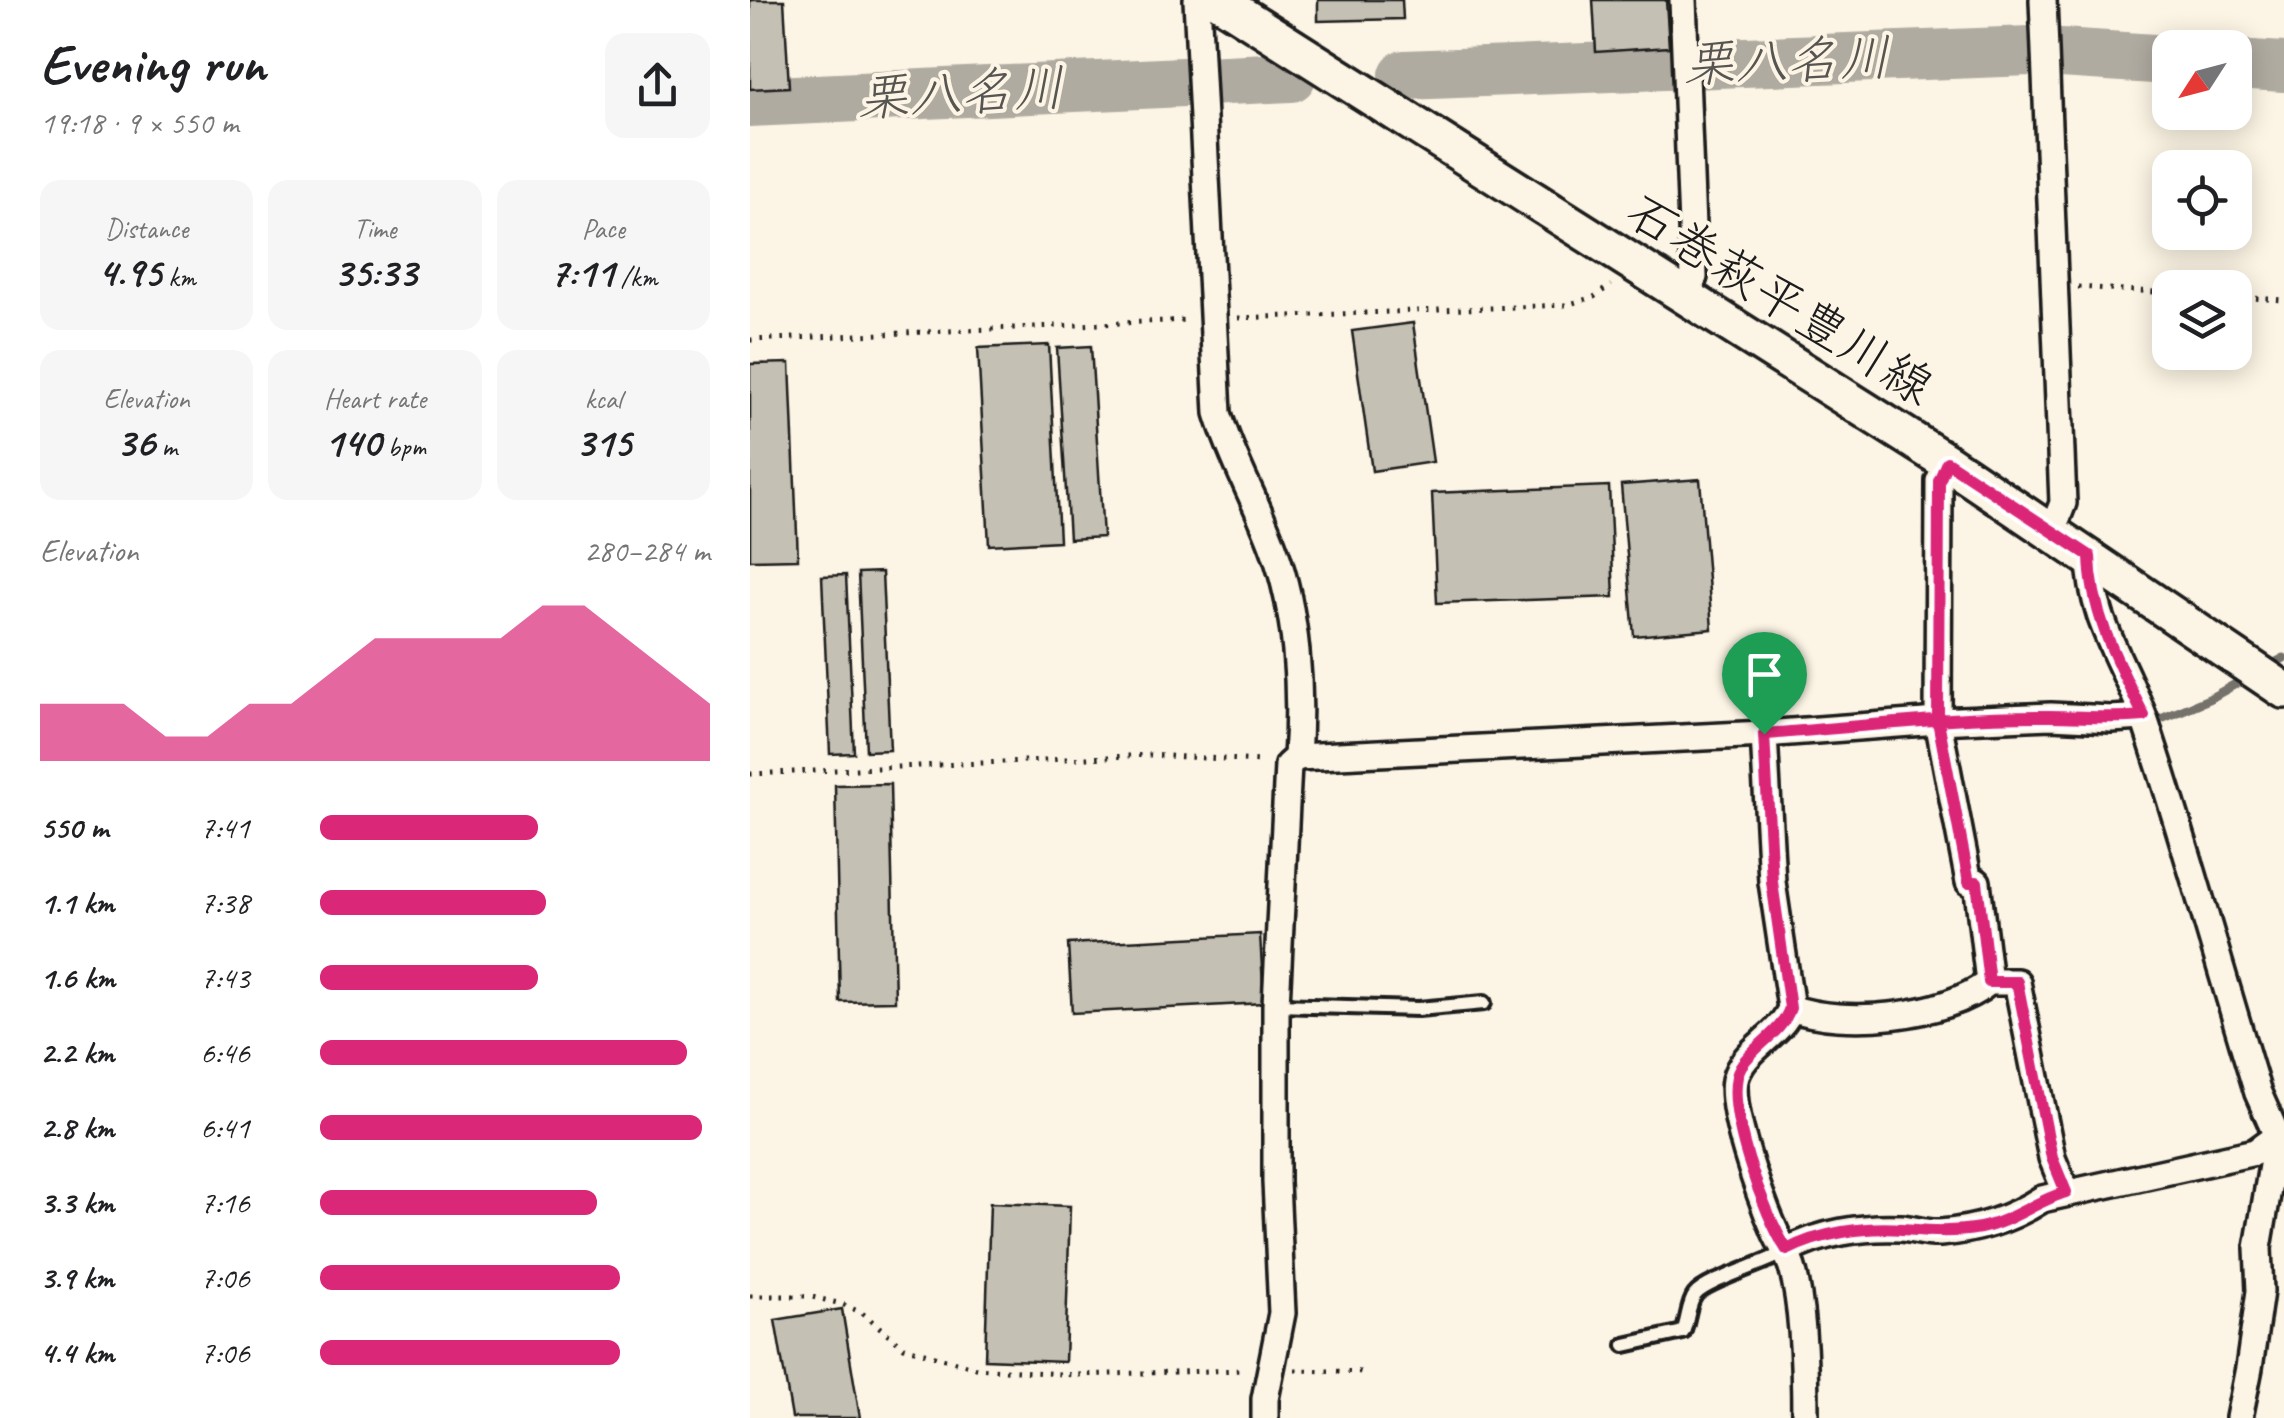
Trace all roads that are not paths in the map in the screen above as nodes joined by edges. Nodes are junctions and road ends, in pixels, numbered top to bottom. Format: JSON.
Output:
{"nodes":[{"id":1,"x":1197,"y":0,"type":"edge"},
{"id":2,"x":1218,"y":0,"type":"edge"},
{"id":3,"x":1684,"y":0,"type":"edge"},
{"id":4,"x":2043,"y":0,"type":"edge"},
{"id":5,"x":1687,"y":296,"type":"junction"},
{"id":6,"x":1947,"y":462,"type":"junction"},
{"id":7,"x":2052,"y":531,"type":"junction"},
{"id":8,"x":2090,"y":556,"type":"junction"},
{"id":9,"x":2284,"y":690,"type":"edge"},
{"id":10,"x":2144,"y":716,"type":"junction"},
{"id":11,"x":1938,"y":721,"type":"junction"},
{"id":12,"x":1764,"y":734,"type":"junction"},
{"id":13,"x":1293,"y":761,"type":"junction"},
{"id":14,"x":1989,"y":982,"type":"junction"},
{"id":15,"x":1484,"y":1002,"type":"dead end"},
{"id":16,"x":1276,"y":1005,"type":"junction"},
{"id":17,"x":1790,"y":1008,"type":"junction"},
{"id":18,"x":2281,"y":1138,"type":"edge"},
{"id":19,"x":2066,"y":1192,"type":"junction"},
{"id":20,"x":1787,"y":1250,"type":"junction"},
{"id":21,"x":1625,"y":1345,"type":"dead end"},
{"id":22,"x":1264,"y":1418,"type":"edge"},
{"id":23,"x":1805,"y":1418,"type":"edge"},
{"id":24,"x":2238,"y":1418,"type":"edge"}],
"edges":[{"from":1,"to":13,"type":"street"},
{"from":2,"to":5,"type":"main road","name":"石巻萩平豊川線"},
{"from":3,"to":5,"type":"street"},
{"from":4,"to":7,"type":"street"},
{"from":5,"to":6,"type":"main road","name":"石巻萩平豊川線"},
{"from":6,"to":7,"type":"main road","name":"石巻萩平豊川線"},
{"from":6,"to":11,"type":"street"},
{"from":7,"to":8,"type":"main road","name":"石巻萩平豊川線"},
{"from":8,"to":9,"type":"main road","name":"石巻萩平豊川線"},
{"from":8,"to":10,"type":"street"},
{"from":10,"to":11,"type":"street"},
{"from":10,"to":18,"type":"street"},
{"from":11,"to":12,"type":"street"},
{"from":11,"to":14,"type":"street"},
{"from":12,"to":13,"type":"street"},
{"from":12,"to":17,"type":"street"},
{"from":13,"to":16,"type":"street"},
{"from":14,"to":17,"type":"street"},
{"from":14,"to":19,"type":"street"},
{"from":15,"to":16,"type":"lane"},
{"from":16,"to":22,"type":"street"},
{"from":17,"to":20,"type":"street"},
{"from":18,"to":19,"type":"street"},
{"from":18,"to":24,"type":"street"},
{"from":19,"to":20,"type":"street"},
{"from":20,"to":21,"type":"lane"},
{"from":20,"to":23,"type":"street"}]}
